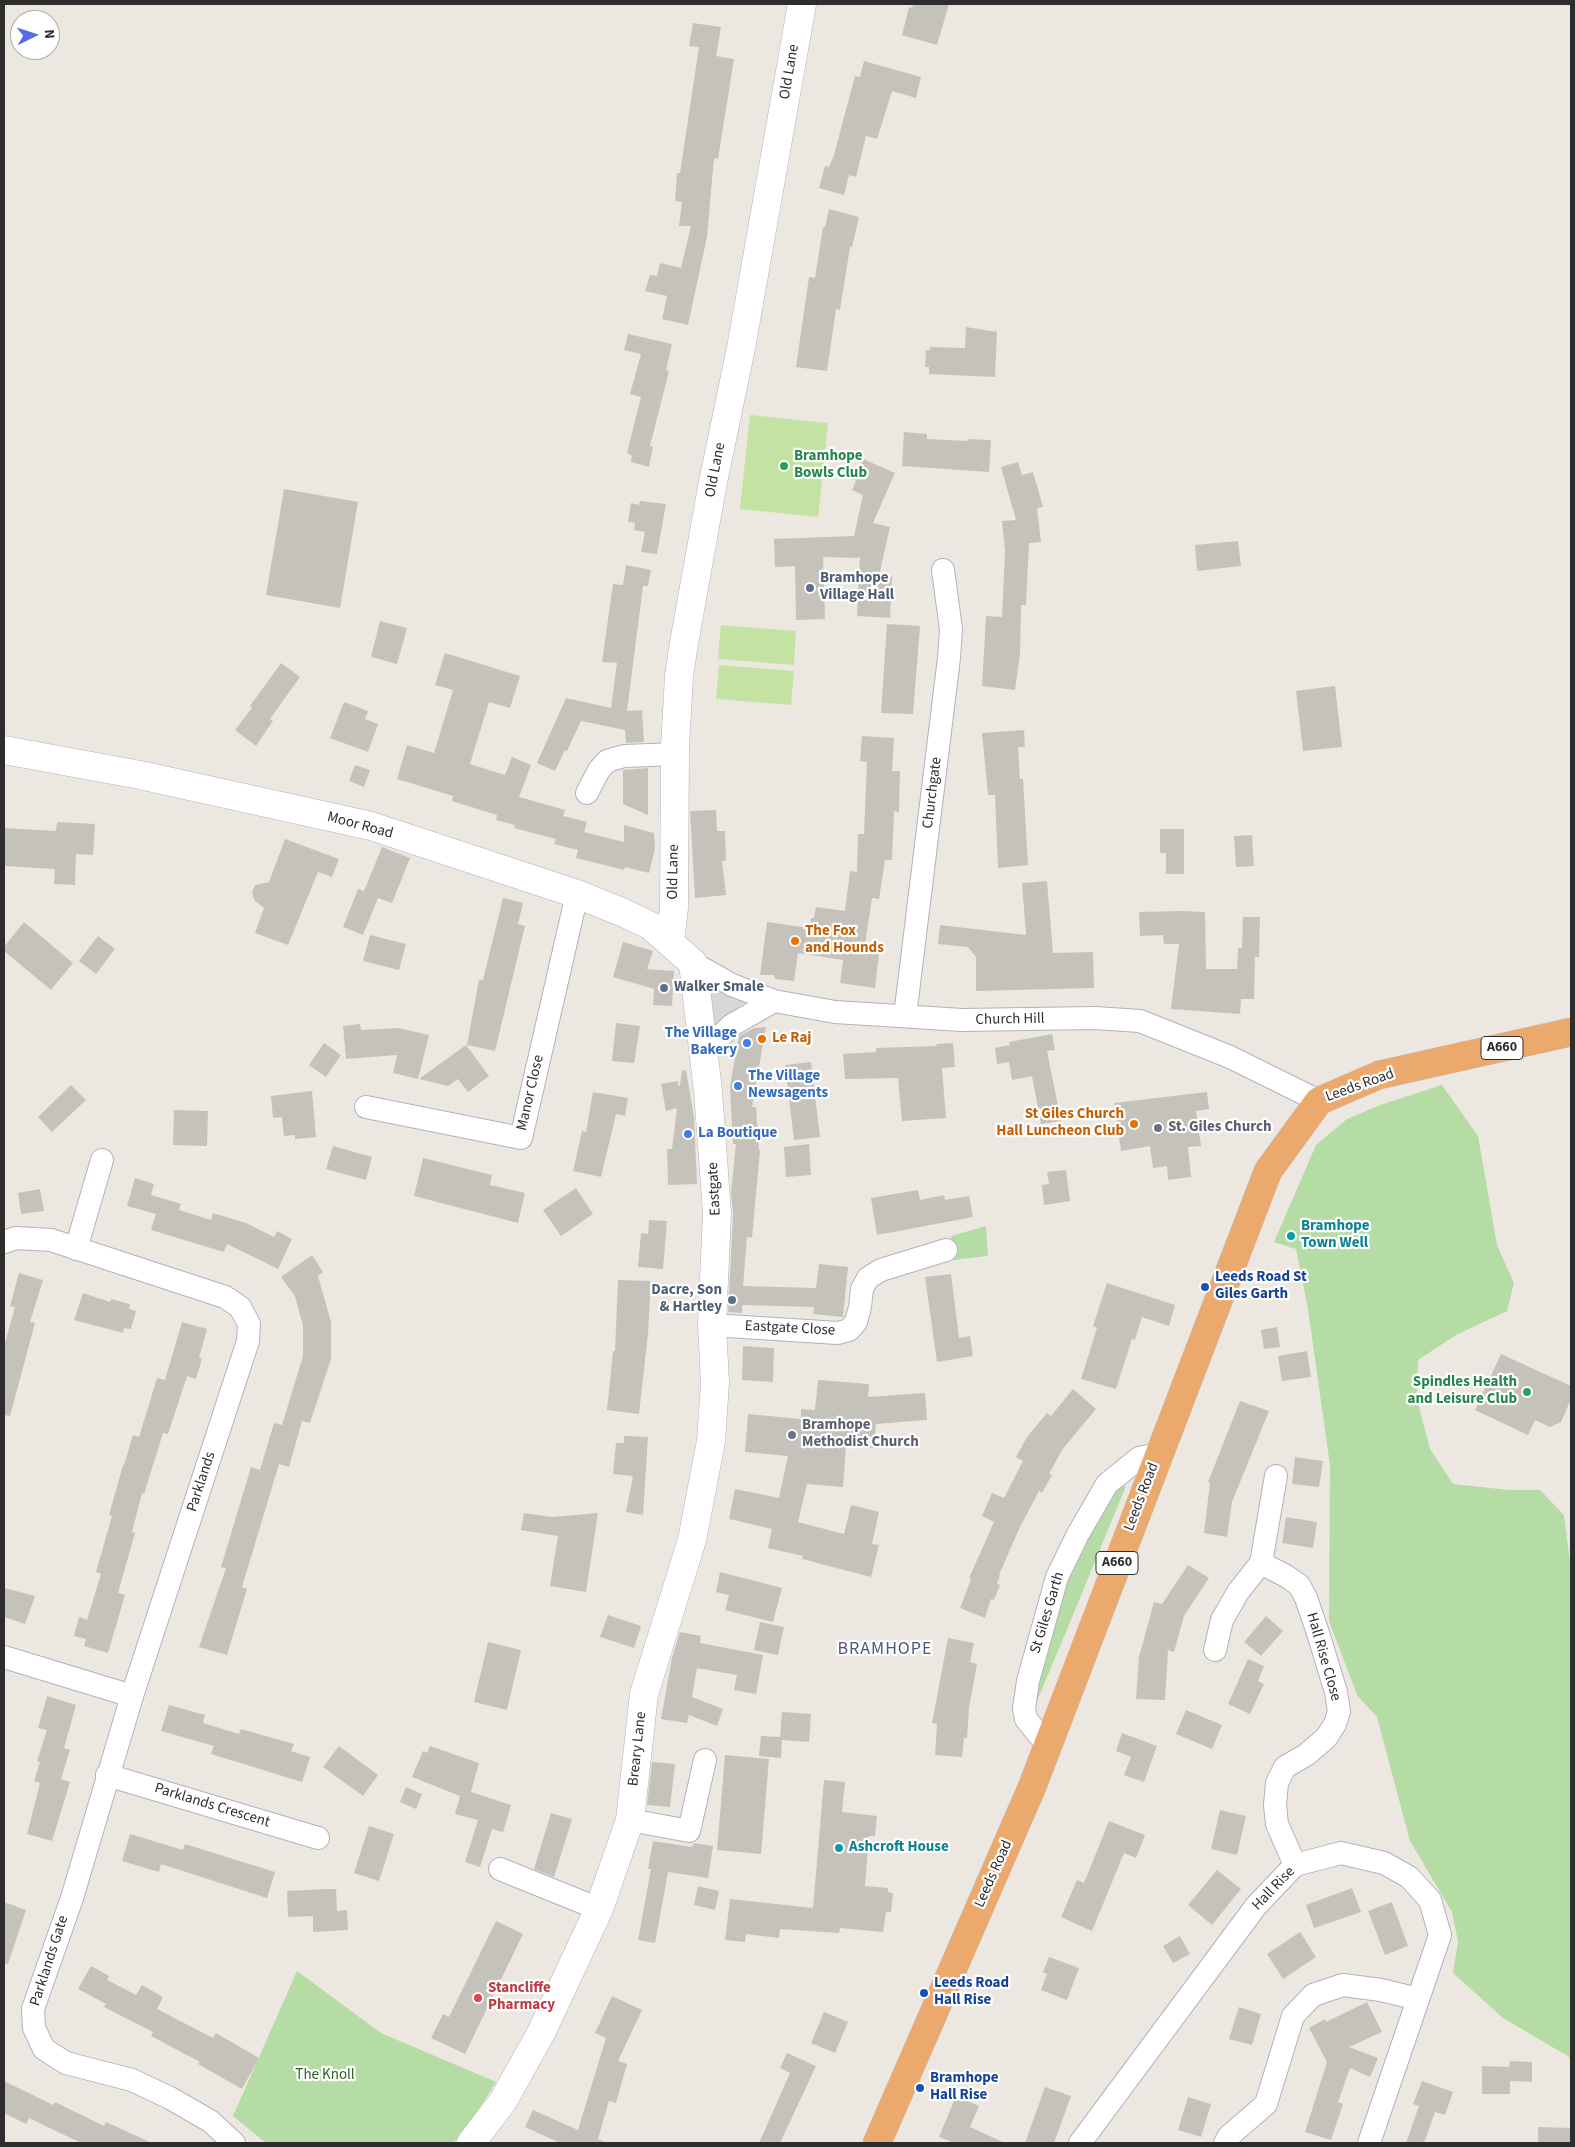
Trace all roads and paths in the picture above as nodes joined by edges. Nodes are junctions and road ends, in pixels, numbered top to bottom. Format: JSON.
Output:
{"nodes":[{"id":1,"x":802,"y":4,"type":"edge"},
{"id":2,"x":944,"y":570,"type":"dead end"},
{"id":3,"x":4,"y":750,"type":"edge"},
{"id":4,"x":675,"y":754,"type":"junction"},
{"id":5,"x":587,"y":792,"type":"dead end"},
{"id":6,"x":577,"y":894,"type":"junction"},
{"id":7,"x":670,"y":941,"type":"junction"},
{"id":8,"x":693,"y":963,"type":"junction"},
{"id":9,"x":774,"y":1001,"type":"junction"},
{"id":10,"x":905,"y":1016,"type":"junction"},
{"id":11,"x":1571,"y":1032,"type":"edge"},
{"id":12,"x":704,"y":1052,"type":"junction"},
{"id":13,"x":1319,"y":1101,"type":"junction"},
{"id":14,"x":366,"y":1107,"type":"dead end"},
{"id":15,"x":102,"y":1160,"type":"dead end"},
{"id":16,"x":4,"y":1242,"type":"edge"},
{"id":17,"x":76,"y":1249,"type":"junction"},
{"id":18,"x":946,"y":1250,"type":"dead end"},
{"id":19,"x":712,"y":1325,"type":"junction"},
{"id":20,"x":1158,"y":1454,"type":"junction"},
{"id":21,"x":1276,"y":1476,"type":"dead end"},
{"id":22,"x":1261,"y":1563,"type":"junction"},
{"id":23,"x":1215,"y":1650,"type":"dead end"},
{"id":24,"x":4,"y":1657,"type":"edge"},
{"id":25,"x":132,"y":1696,"type":"junction"},
{"id":26,"x":1048,"y":1746,"type":"junction"},
{"id":27,"x":705,"y":1760,"type":"dead end"},
{"id":28,"x":107,"y":1775,"type":"junction"},
{"id":29,"x":630,"y":1820,"type":"junction"},
{"id":30,"x":318,"y":1838,"type":"dead end"},
{"id":31,"x":1295,"y":1865,"type":"junction"},
{"id":32,"x":500,"y":1869,"type":"dead end"},
{"id":33,"x":599,"y":1909,"type":"junction"},
{"id":34,"x":1418,"y":1999,"type":"junction"},
{"id":35,"x":234,"y":2143,"type":"edge"},
{"id":36,"x":471,"y":2143,"type":"edge"},
{"id":37,"x":877,"y":2143,"type":"edge"},
{"id":38,"x":1080,"y":2143,"type":"edge"},
{"id":39,"x":1225,"y":2143,"type":"edge"},
{"id":40,"x":1369,"y":2143,"type":"edge"}],
"edges":[{"from":1,"to":4,"type":"street","name":"Old Lane"},
{"from":2,"to":10,"type":"street","name":"Churchgate"},
{"from":3,"to":6,"type":"street","name":"Moor Road"},
{"from":4,"to":5,"type":"street"},
{"from":4,"to":7,"type":"street","name":"Old Lane"},
{"from":6,"to":7,"type":"street","name":"Moor Road"},
{"from":6,"to":14,"type":"street","name":"Manor Close"},
{"from":7,"to":8,"type":"street","name":"Moor Road"},
{"from":8,"to":9,"type":"street","name":"Church Hill"},
{"from":8,"to":12,"type":"street","name":"Eastgate"},
{"from":9,"to":10,"type":"street","name":"Church Hill"},
{"from":9,"to":12,"type":"street"},
{"from":10,"to":13,"type":"street","name":"Church Hill"},
{"from":11,"to":13,"type":"highway","name":"Leeds Road","number":"A660"},
{"from":12,"to":19,"type":"street","name":"Eastgate"},
{"from":13,"to":20,"type":"highway","name":"Leeds Road","number":"A660"},
{"from":15,"to":17,"type":"street"},
{"from":16,"to":17,"type":"street","name":"Parklands"},
{"from":17,"to":25,"type":"street","name":"Parklands"},
{"from":18,"to":19,"type":"street","name":"Eastgate Close"},
{"from":19,"to":29,"type":"street","name":"Breary Lane"},
{"from":20,"to":26,"type":"highway","name":"Leeds Road","number":"A660"},
{"from":20,"to":26,"type":"street","name":"St Giles Garth"},
{"from":21,"to":22,"type":"street"},
{"from":22,"to":23,"type":"street"},
{"from":22,"to":31,"type":"street","name":"Hall Rise Close"},
{"from":24,"to":25,"type":"street"},
{"from":25,"to":28,"type":"street","name":"Parklands Gate"},
{"from":26,"to":37,"type":"highway","name":"Leeds Road","number":"A660"},
{"from":27,"to":29,"type":"street"},
{"from":28,"to":30,"type":"street","name":"Parklands Crescent"},
{"from":28,"to":35,"type":"street","name":"Parklands Gate"},
{"from":29,"to":33,"type":"street","name":"Breary Lane"},
{"from":31,"to":34,"type":"street","name":"Hall Rise"},
{"from":31,"to":38,"type":"street","name":"Hall Rise"},
{"from":32,"to":33,"type":"street"},
{"from":33,"to":36,"type":"street","name":"Breary Lane"},
{"from":34,"to":39,"type":"street"},
{"from":34,"to":40,"type":"street","name":"Hall Rise"}]}
